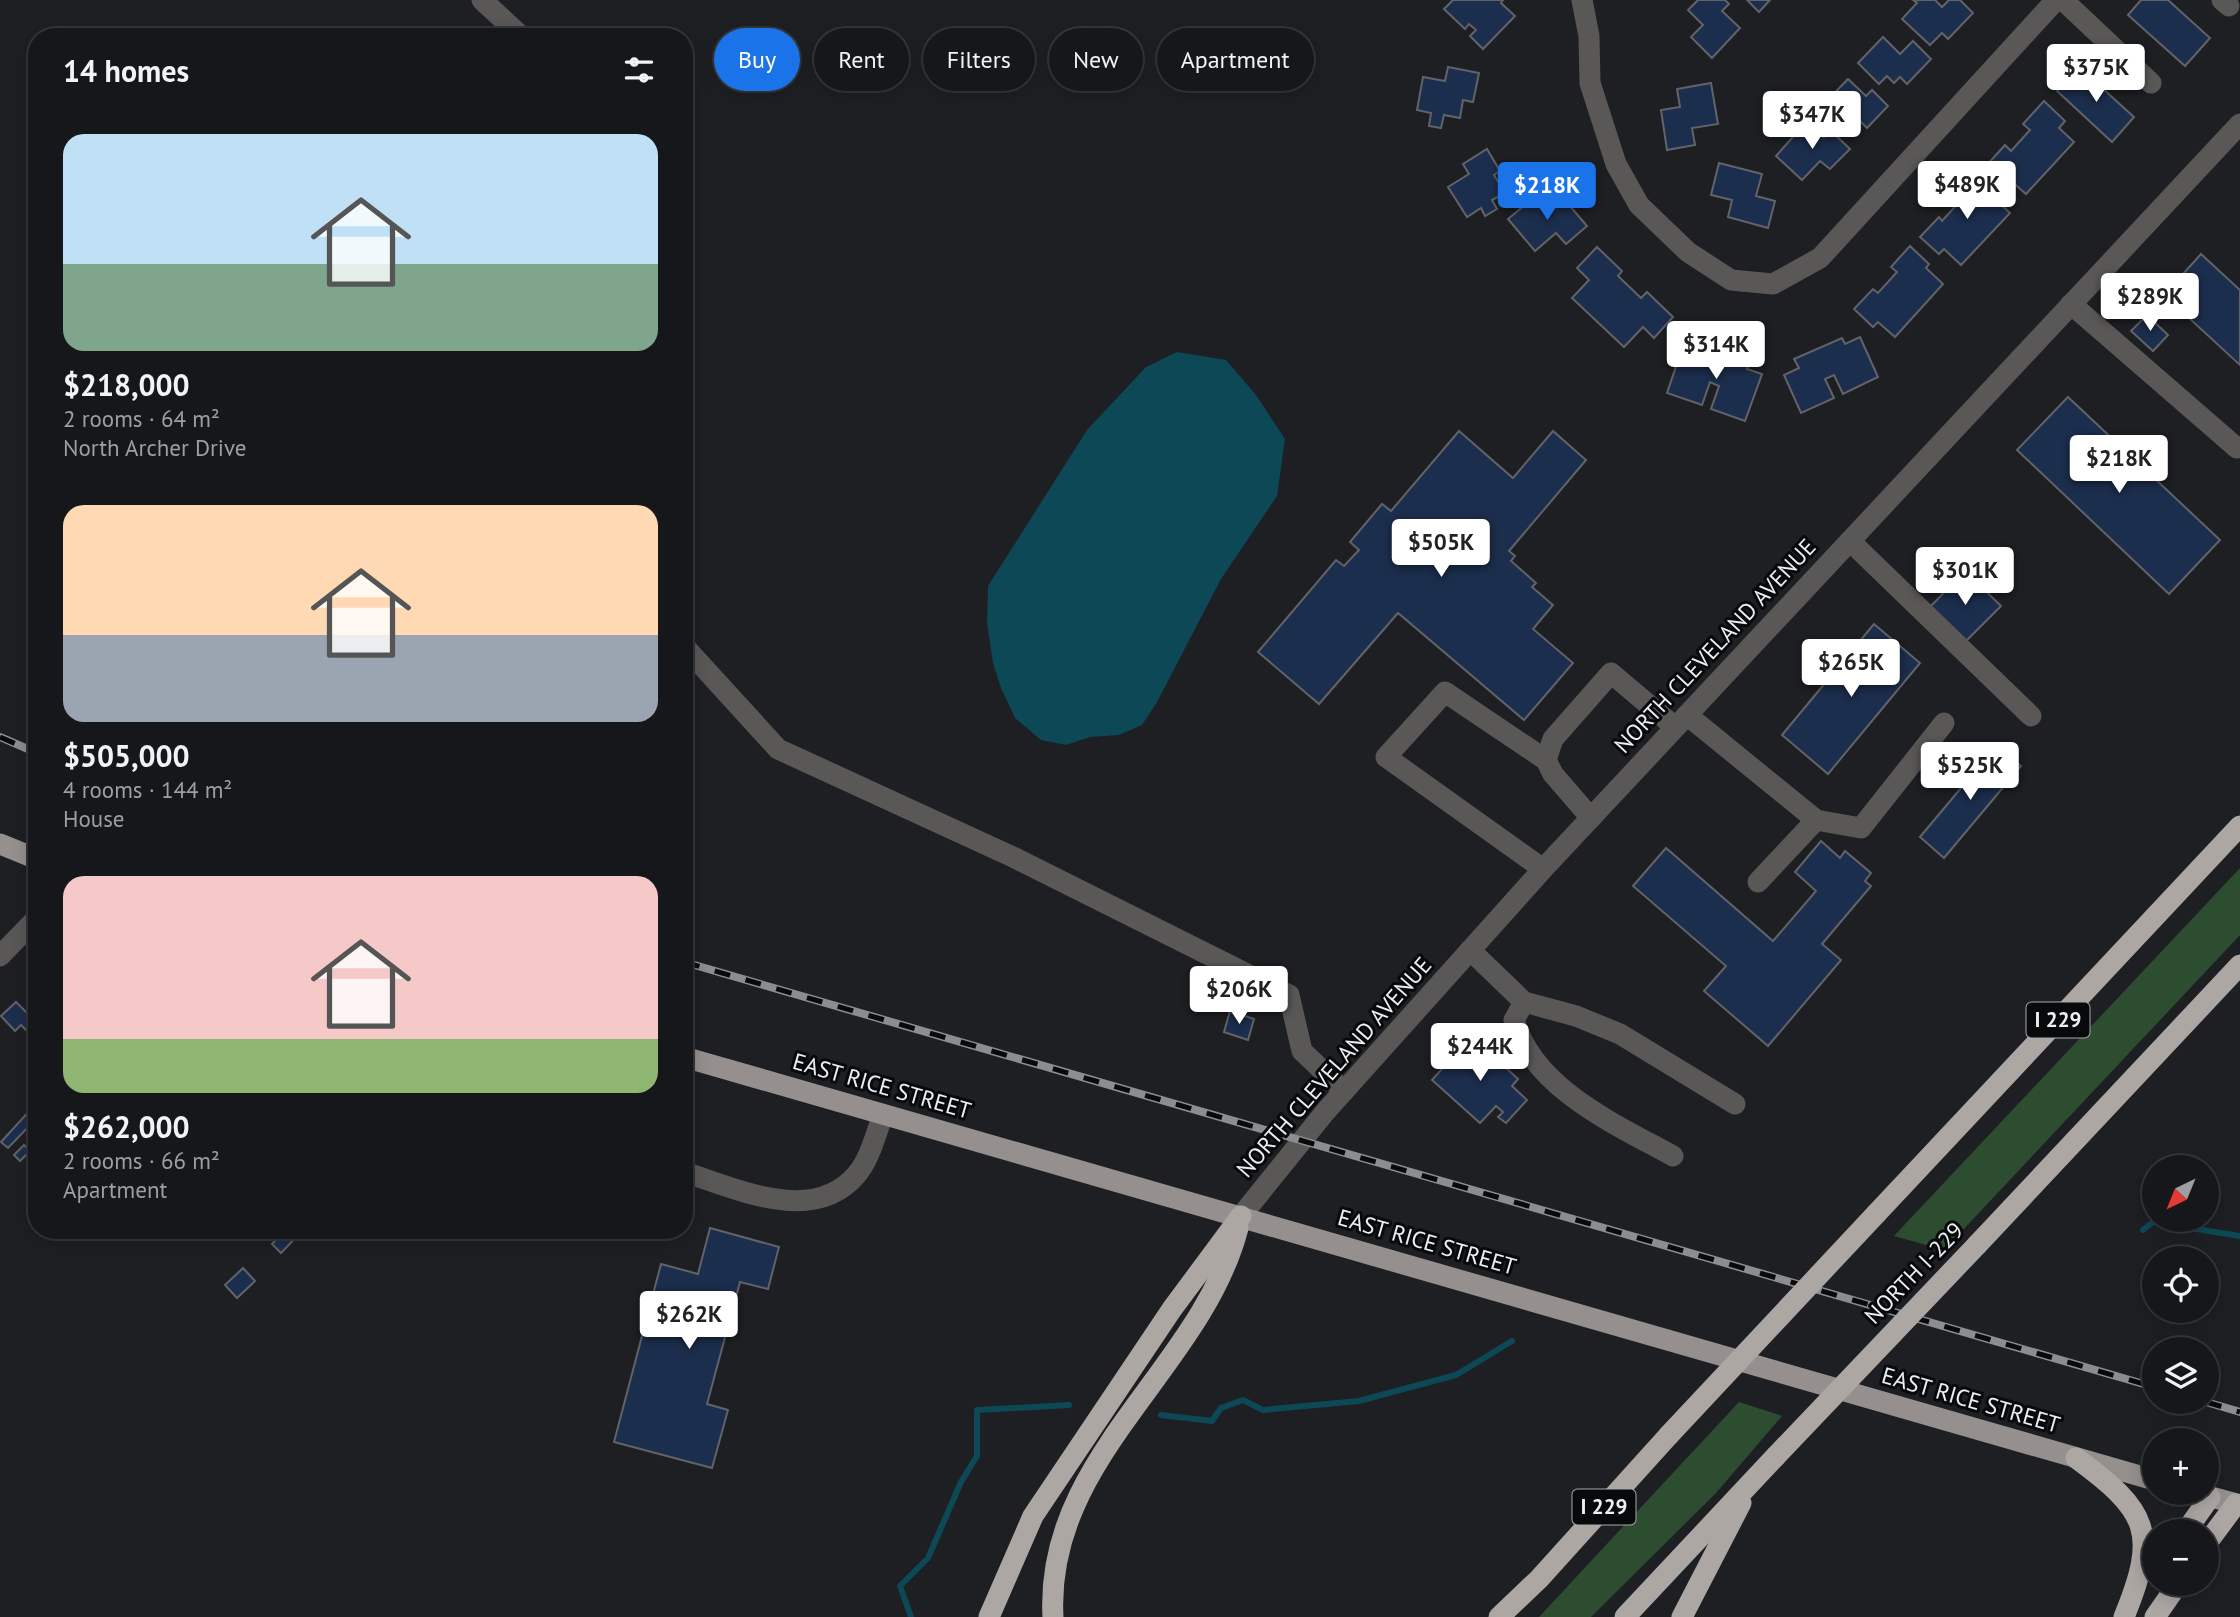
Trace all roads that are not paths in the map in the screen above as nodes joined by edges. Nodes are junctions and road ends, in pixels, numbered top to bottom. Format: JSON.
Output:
{"nodes":[{"id":1,"x":482,"y":0,"type":"edge"},
{"id":2,"x":1582,"y":0,"type":"edge"},
{"id":3,"x":2056,"y":0,"type":"edge"},
{"id":4,"x":2063,"y":0,"type":"edge"},
{"id":5,"x":512,"y":28,"type":"edge"},
{"id":6,"x":2151,"y":83,"type":"dead end"},
{"id":7,"x":2240,"y":124,"type":"edge"},
{"id":8,"x":2071,"y":304,"type":"junction"},
{"id":9,"x":2240,"y":447,"type":"edge"},
{"id":10,"x":1850,"y":541,"type":"junction"},
{"id":11,"x":693,"y":656,"type":"edge"},
{"id":12,"x":2031,"y":716,"type":"dead end"},
{"id":13,"x":1681,"y":721,"type":"junction"},
{"id":14,"x":1944,"y":723,"type":"dead end"},
{"id":15,"x":1546,"y":760,"type":"junction"},
{"id":16,"x":1591,"y":818,"type":"junction"},
{"id":17,"x":1816,"y":820,"type":"junction"},
{"id":18,"x":2240,"y":826,"type":"edge"},
{"id":19,"x":0,"y":844,"type":"edge"},
{"id":20,"x":28,"y":855,"type":"edge"},
{"id":21,"x":1543,"y":869,"type":"junction"},
{"id":22,"x":1758,"y":882,"type":"dead end"},
{"id":23,"x":28,"y":927,"type":"edge"},
{"id":24,"x":1470,"y":950,"type":"junction"},
{"id":25,"x":0,"y":956,"type":"edge"},
{"id":26,"x":2240,"y":965,"type":"edge"},
{"id":27,"x":1524,"y":1002,"type":"junction"},
{"id":28,"x":693,"y":1060,"type":"edge"},
{"id":29,"x":1344,"y":1091,"type":"junction"},
{"id":30,"x":1735,"y":1104,"type":"dead end"},
{"id":31,"x":883,"y":1115,"type":"junction"},
{"id":32,"x":1673,"y":1156,"type":"dead end"},
{"id":33,"x":693,"y":1175,"type":"edge"},
{"id":34,"x":1241,"y":1216,"type":"junction"},
{"id":35,"x":2077,"y":1458,"type":"junction"},
{"id":36,"x":2142,"y":1477,"type":"edge"},
{"id":37,"x":1753,"y":1480,"type":"junction"},
{"id":38,"x":2219,"y":1499,"type":"edge"},
{"id":39,"x":2238,"y":1504,"type":"edge"},
{"id":40,"x":2219,"y":1528,"type":"edge"},
{"id":41,"x":2142,"y":1592,"type":"edge"},
{"id":42,"x":2170,"y":1596,"type":"edge"},
{"id":43,"x":989,"y":1617,"type":"edge"},
{"id":44,"x":1053,"y":1617,"type":"edge"},
{"id":45,"x":1502,"y":1617,"type":"edge"},
{"id":46,"x":1625,"y":1617,"type":"edge"},
{"id":47,"x":1682,"y":1617,"type":"edge"},
{"id":48,"x":2124,"y":1617,"type":"edge"},
{"id":49,"x":2155,"y":1617,"type":"edge"}],
"edges":[{"from":1,"to":5,"type":"street"},
{"from":2,"to":3,"type":"street"},
{"from":4,"to":6,"type":"street"},
{"from":7,"to":8,"type":"street","name":"NORTH CLEVELAND AVENUE"},
{"from":8,"to":9,"type":"street"},
{"from":8,"to":10,"type":"street","name":"NORTH CLEVELAND AVENUE"},
{"from":10,"to":12,"type":"street"},
{"from":10,"to":13,"type":"street","name":"NORTH CLEVELAND AVENUE"},
{"from":11,"to":29,"type":"street"},
{"from":13,"to":15,"type":"street"},
{"from":13,"to":16,"type":"street","name":"NORTH CLEVELAND AVENUE"},
{"from":13,"to":17,"type":"street"},
{"from":14,"to":17,"type":"street"},
{"from":15,"to":16,"type":"street"},
{"from":15,"to":21,"type":"street"},
{"from":16,"to":21,"type":"street","name":"NORTH CLEVELAND AVENUE"},
{"from":17,"to":22,"type":"street"},
{"from":18,"to":45,"type":"highway","number":"I 229","bridge":true},
{"from":19,"to":20,"type":"main road"},
{"from":21,"to":24,"type":"street","name":"NORTH CLEVELAND AVENUE"},
{"from":23,"to":25,"type":"street"},
{"from":24,"to":27,"type":"street"},
{"from":24,"to":29,"type":"street","name":"NORTH CLEVELAND AVENUE"},
{"from":26,"to":37,"type":"highway","name":"NORTH I-229","bridge":true},
{"from":27,"to":30,"type":"street"},
{"from":27,"to":32,"type":"street"},
{"from":28,"to":31,"type":"main road","name":"EAST RICE STREET"},
{"from":29,"to":34,"type":"street","name":"NORTH CLEVELAND AVENUE"},
{"from":31,"to":33,"type":"street"},
{"from":31,"to":34,"type":"main road","name":"EAST RICE STREET"},
{"from":34,"to":35,"type":"main road","name":"EAST RICE STREET"},
{"from":34,"to":43,"type":"highway"},
{"from":34,"to":44,"type":"highway"},
{"from":35,"to":36,"type":"main road","name":"EAST RICE STREET"},
{"from":35,"to":48,"type":"highway"},
{"from":37,"to":46,"type":"highway","name":"NORTH I-229"},
{"from":37,"to":47,"type":"highway"},
{"from":38,"to":39,"type":"main road"},
{"from":39,"to":40,"type":"highway"},
{"from":41,"to":48,"type":"highway"},
{"from":42,"to":49,"type":"highway"}]}
